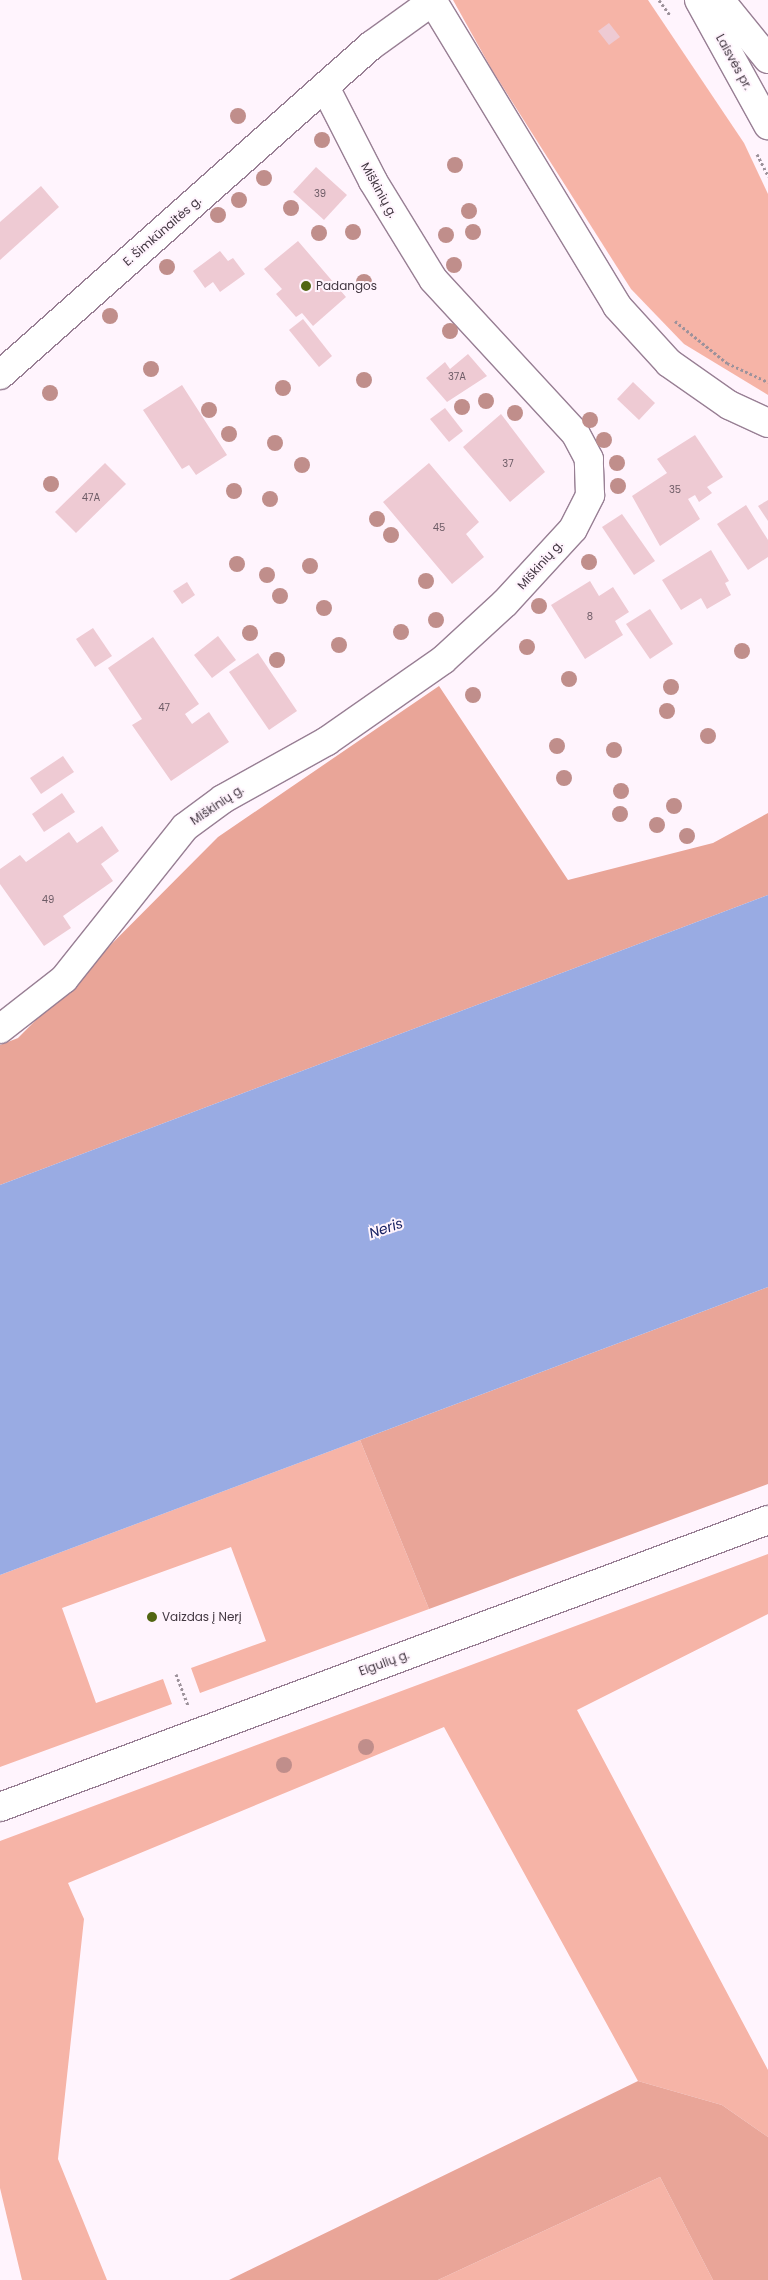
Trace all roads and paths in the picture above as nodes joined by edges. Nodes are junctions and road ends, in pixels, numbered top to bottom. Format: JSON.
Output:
{"nodes":[{"id":1,"x":699,"y":0,"type":"edge"},
{"id":2,"x":720,"y":0,"type":"edge"},
{"id":3,"x":432,"y":1,"type":"edge"},
{"id":4,"x":768,"y":59,"type":"edge"},
{"id":5,"x":325,"y":87,"type":"junction"},
{"id":6,"x":768,"y":125,"type":"edge"},
{"id":7,"x":666,"y":314,"type":"dead end"},
{"id":8,"x":0,"y":375,"type":"edge"},
{"id":9,"x":768,"y":382,"type":"edge"},
{"id":10,"x":768,"y":423,"type":"edge"},
{"id":11,"x":0,"y":1029,"type":"edge"},
{"id":12,"x":768,"y":1520,"type":"edge"},
{"id":13,"x":0,"y":1807,"type":"edge"}],
"edges":[{"from":1,"to":6,"type":"main road","name":"Laisvės pr."},
{"from":2,"to":4,"type":"main road"},
{"from":3,"to":5,"type":"main road"},
{"from":3,"to":10,"type":"main road"},
{"from":5,"to":8,"type":"main road","name":"E. Šimkūnaitės g."},
{"from":5,"to":11,"type":"main road","name":"Miškinių g."},
{"from":7,"to":9,"type":"path"},
{"from":12,"to":13,"type":"main road","name":"Eigulių g."}]}
